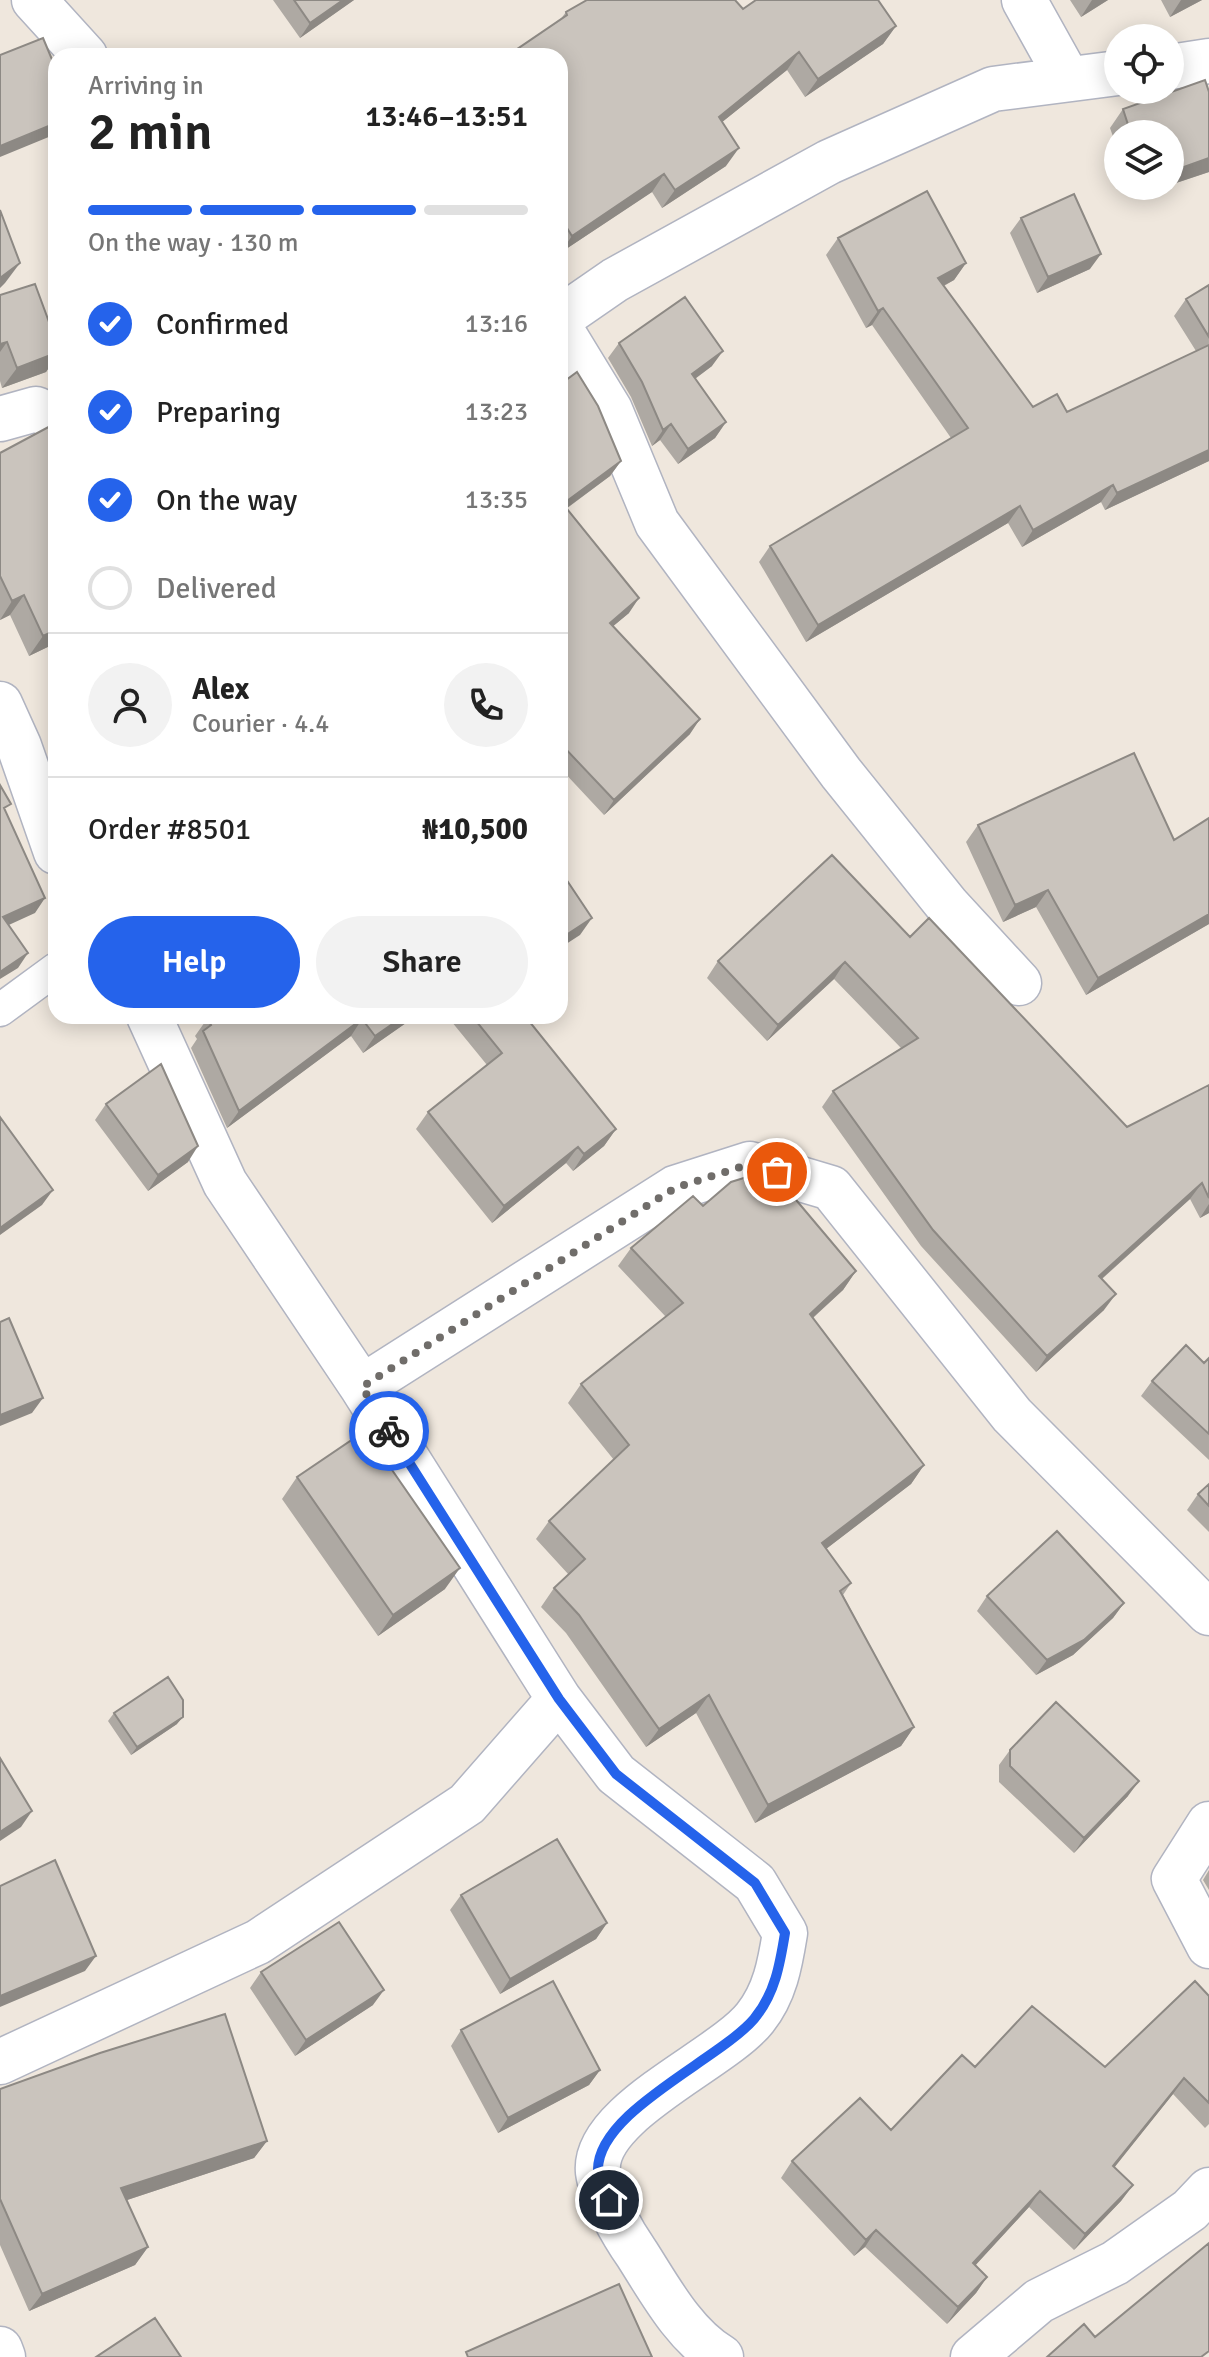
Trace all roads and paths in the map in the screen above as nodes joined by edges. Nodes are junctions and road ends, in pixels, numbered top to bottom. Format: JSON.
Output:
{"nodes":[{"id":1,"x":34,"y":0,"type":"edge"},
{"id":2,"x":1024,"y":0,"type":"edge"},
{"id":3,"x":78,"y":48,"type":"edge"},
{"id":4,"x":1209,"y":61,"type":"edge"},
{"id":5,"x":1184,"y":65,"type":"edge"},
{"id":6,"x":1104,"y":75,"type":"edge"},
{"id":7,"x":1068,"y":79,"type":"junction"},
{"id":8,"x":568,"y":312,"type":"edge"},
{"id":9,"x":568,"y":341,"type":"edge"},
{"id":10,"x":48,"y":414,"type":"edge"},
{"id":11,"x":0,"y":419,"type":"edge"},
{"id":12,"x":0,"y":704,"type":"edge"},
{"id":13,"x":48,"y":829,"type":"edge"},
{"id":14,"x":48,"y":975,"type":"edge"},
{"id":15,"x":1019,"y":983,"type":"dead end"},
{"id":16,"x":0,"y":1010,"type":"edge"},
{"id":17,"x":153,"y":1024,"type":"edge"},
{"id":18,"x":362,"y":1387,"type":"junction"},
{"id":19,"x":1209,"y":1613,"type":"edge"},
{"id":20,"x":559,"y":1699,"type":"junction"},
{"id":21,"x":1209,"y":1824,"type":"edge"},
{"id":22,"x":1209,"y":1946,"type":"edge"},
{"id":23,"x":0,"y":2062,"type":"edge"},
{"id":24,"x":1209,"y":2190,"type":"edge"},
{"id":25,"x":0,"y":2349,"type":"edge"},
{"id":26,"x":3,"y":2357,"type":"edge"},
{"id":27,"x":721,"y":2357,"type":"edge"},
{"id":28,"x":973,"y":2357,"type":"edge"}],
"edges":[{"from":1,"to":3,"type":"street"},
{"from":2,"to":7,"type":"street"},
{"from":4,"to":5,"type":"street"},
{"from":6,"to":7,"type":"street"},
{"from":7,"to":8,"type":"street"},
{"from":9,"to":15,"type":"street"},
{"from":10,"to":11,"type":"street"},
{"from":12,"to":13,"type":"street"},
{"from":14,"to":16,"type":"lane"},
{"from":17,"to":18,"type":"street"},
{"from":18,"to":19,"type":"street"},
{"from":18,"to":20,"type":"street"},
{"from":20,"to":23,"type":"street"},
{"from":20,"to":27,"type":"street"},
{"from":21,"to":22,"type":"street"},
{"from":24,"to":28,"type":"street"},
{"from":25,"to":26,"type":"street"}]}
